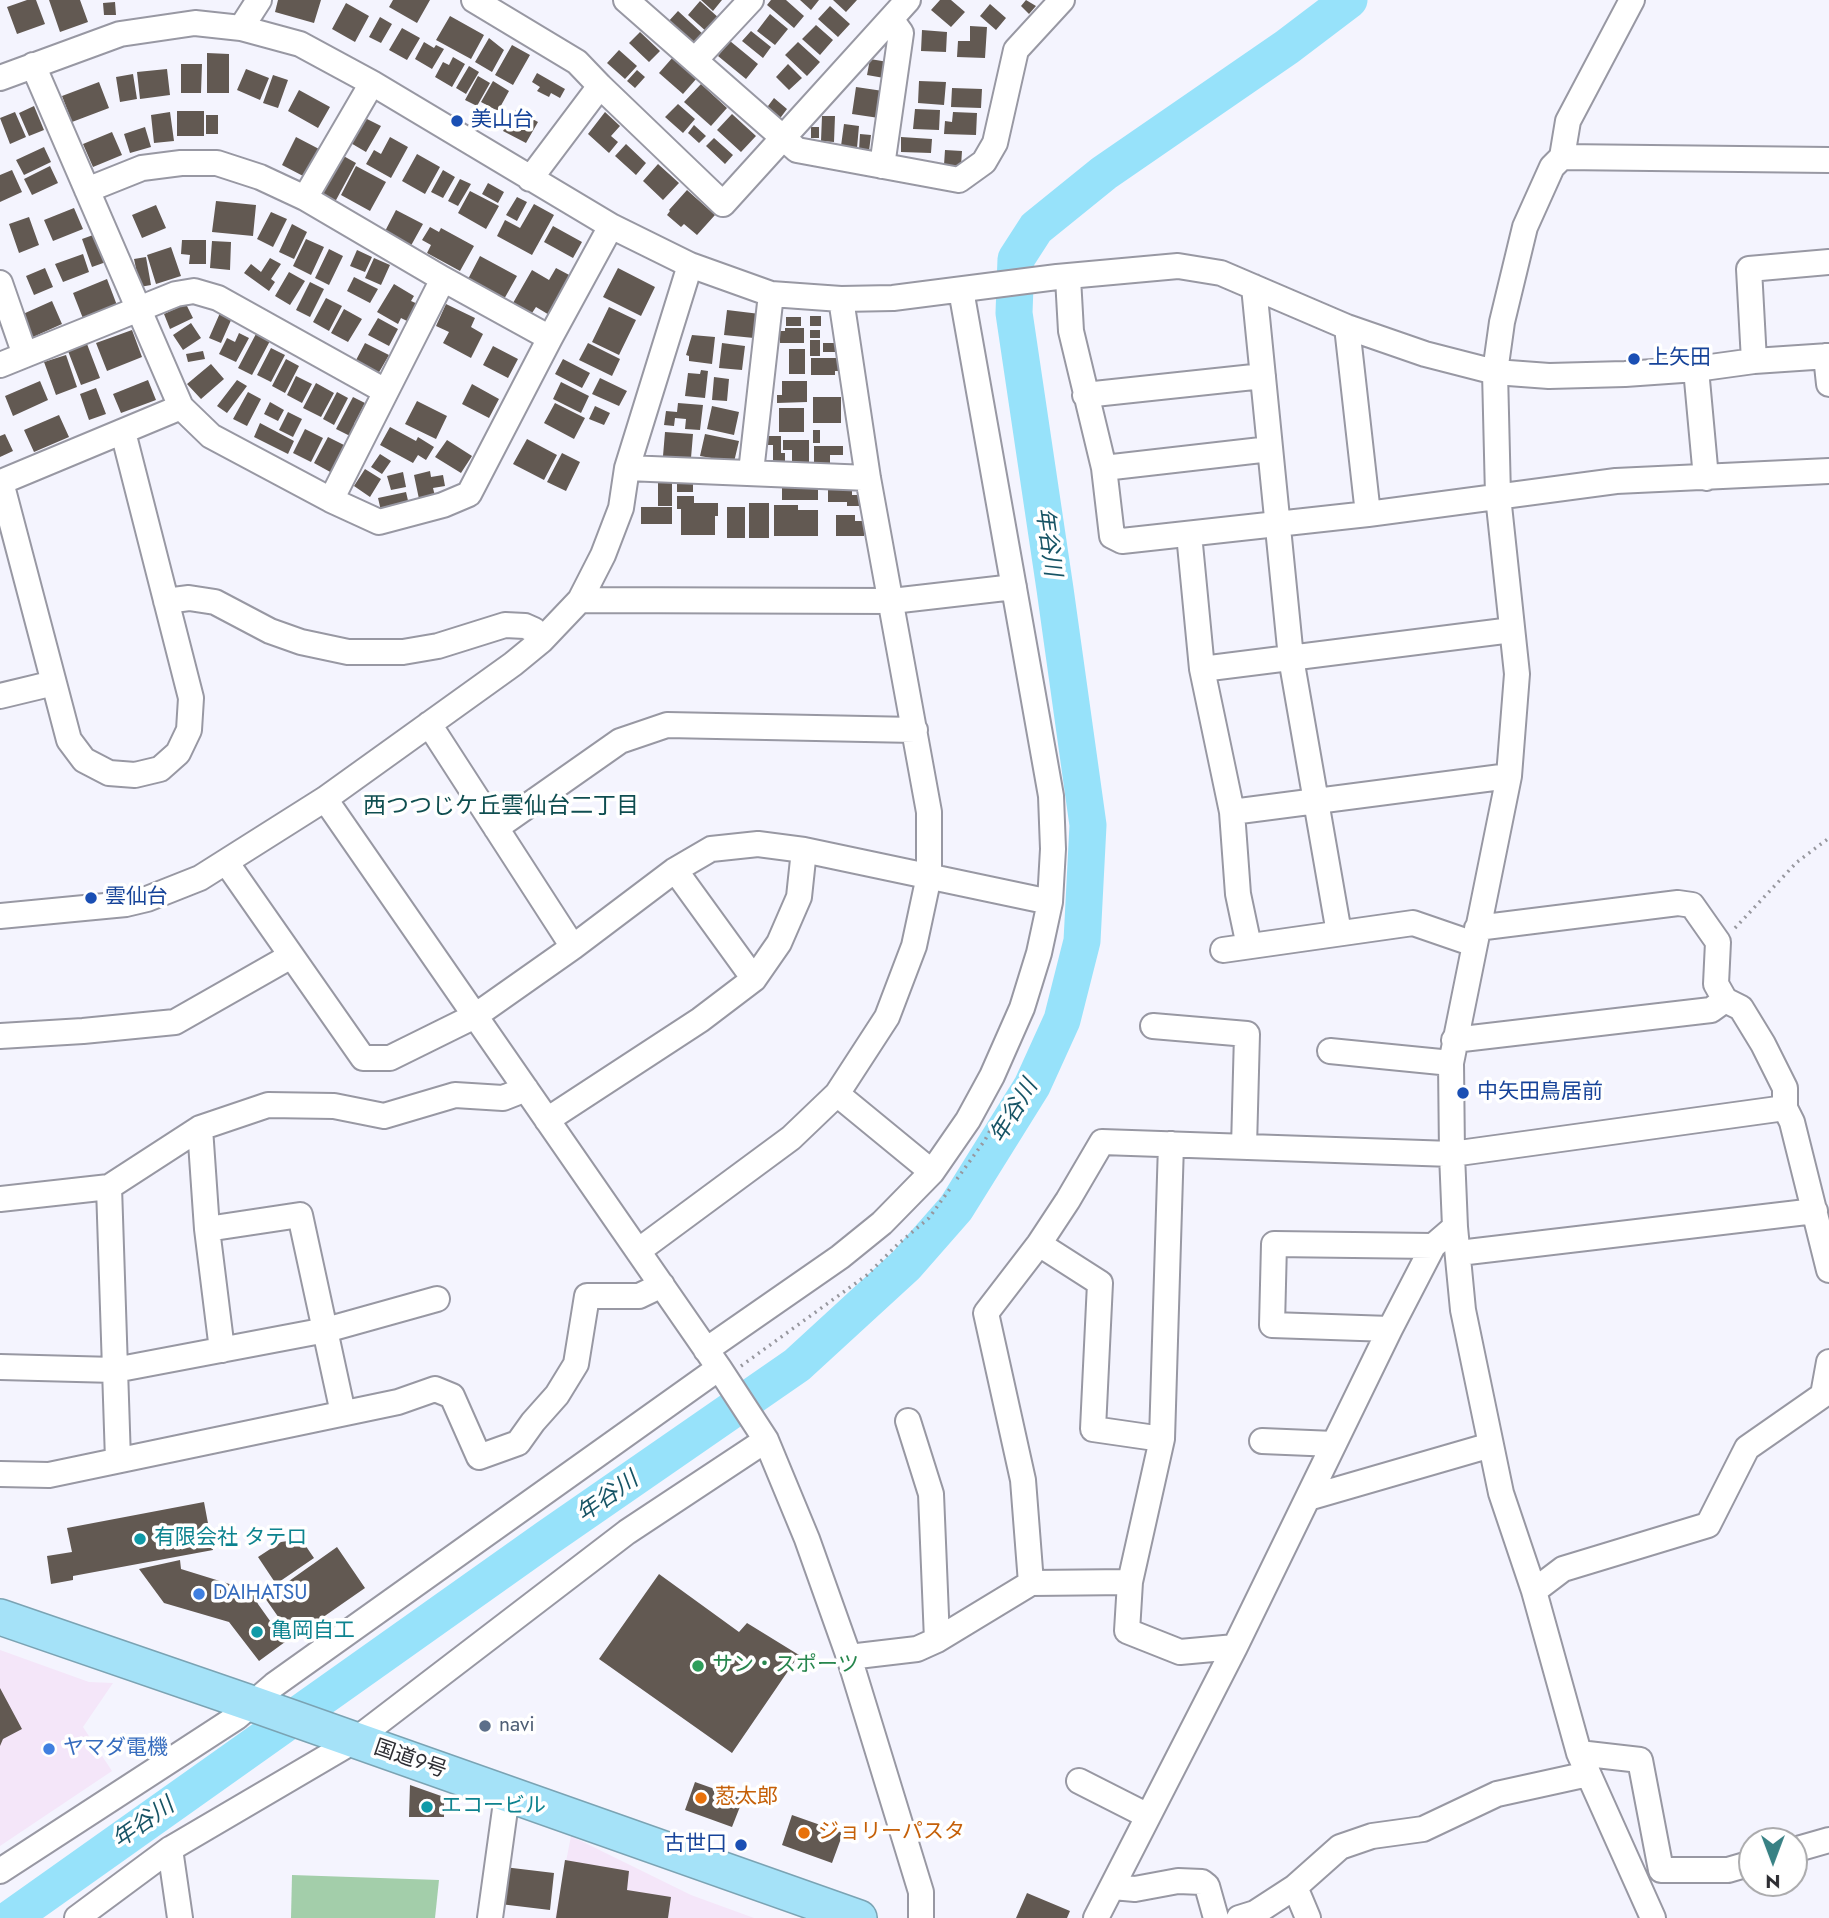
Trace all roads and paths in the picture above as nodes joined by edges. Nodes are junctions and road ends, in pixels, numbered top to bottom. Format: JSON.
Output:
{"nodes":[{"id":1,"x":259,"y":0,"type":"edge"},
{"id":2,"x":474,"y":0,"type":"edge"},
{"id":3,"x":626,"y":0,"type":"edge"},
{"id":4,"x":751,"y":0,"type":"edge"},
{"id":5,"x":908,"y":0,"type":"edge"},
{"id":6,"x":1062,"y":0,"type":"edge"},
{"id":7,"x":1632,"y":0,"type":"edge"},
{"id":8,"x":891,"y":19,"type":"junction"},
{"id":9,"x":241,"y":28,"type":"junction"},
{"id":10,"x":695,"y":60,"type":"junction"},
{"id":11,"x":33,"y":65,"type":"junction"},
{"id":12,"x":0,"y":78,"type":"edge"},
{"id":13,"x":372,"y":83,"type":"junction"},
{"id":14,"x":600,"y":86,"type":"junction"},
{"id":15,"x":783,"y":138,"type":"junction"},
{"id":16,"x":1562,"y":157,"type":"junction"},
{"id":17,"x":1829,"y":160,"type":"edge"},
{"id":18,"x":882,"y":166,"type":"junction"},
{"id":19,"x":530,"y":179,"type":"junction"},
{"id":20,"x":87,"y":190,"type":"junction"},
{"id":21,"x":305,"y":198,"type":"junction"},
{"id":22,"x":611,"y":226,"type":"junction"},
{"id":23,"x":1829,"y":262,"type":"edge"},
{"id":24,"x":690,"y":265,"type":"junction"},
{"id":25,"x":1062,"y":278,"type":"junction"},
{"id":26,"x":443,"y":279,"type":"junction"},
{"id":27,"x":0,"y":283,"type":"edge"},
{"id":28,"x":1254,"y":287,"type":"junction"},
{"id":29,"x":961,"y":290,"type":"junction"},
{"id":30,"x":771,"y":294,"type":"junction"},
{"id":31,"x":841,"y":299,"type":"junction"},
{"id":32,"x":139,"y":309,"type":"junction"},
{"id":33,"x":1347,"y":327,"type":"junction"},
{"id":34,"x":550,"y":338,"type":"junction"},
{"id":35,"x":25,"y":355,"type":"junction"},
{"id":36,"x":1827,"y":356,"type":"edge"},
{"id":37,"x":1754,"y":361,"type":"junction"},
{"id":38,"x":0,"y":365,"type":"edge"},
{"id":39,"x":1696,"y":369,"type":"junction"},
{"id":40,"x":1495,"y":372,"type":"junction"},
{"id":41,"x":1263,"y":376,"type":"junction"},
{"id":42,"x":1829,"y":384,"type":"edge"},
{"id":43,"x":385,"y":391,"type":"junction"},
{"id":44,"x":1085,"y":395,"type":"junction"},
{"id":45,"x":181,"y":407,"type":"junction"},
{"id":46,"x":123,"y":432,"type":"junction"},
{"id":47,"x":1270,"y":449,"type":"junction"},
{"id":48,"x":627,"y":468,"type":"junction"},
{"id":49,"x":1104,"y":468,"type":"junction"},
{"id":50,"x":1829,"y":471,"type":"edge"},
{"id":51,"x":751,"y":472,"type":"junction"},
{"id":52,"x":868,"y":478,"type":"junction"},
{"id":53,"x":1706,"y":478,"type":"junction"},
{"id":54,"x":1498,"y":496,"type":"junction"},
{"id":55,"x":331,"y":500,"type":"junction"},
{"id":56,"x":1368,"y":514,"type":"junction"},
{"id":57,"x":1278,"y":523,"type":"junction"},
{"id":58,"x":1189,"y":534,"type":"junction"},
{"id":59,"x":1014,"y":587,"type":"junction"},
{"id":60,"x":580,"y":600,"type":"junction"},
{"id":61,"x":166,"y":601,"type":"junction"},
{"id":62,"x":892,"y":601,"type":"junction"},
{"id":63,"x":1511,"y":630,"type":"junction"},
{"id":64,"x":541,"y":641,"type":"junction"},
{"id":65,"x":1291,"y":658,"type":"junction"},
{"id":66,"x":1202,"y":669,"type":"junction"},
{"id":67,"x":54,"y":683,"type":"junction"},
{"id":68,"x":0,"y":696,"type":"edge"},
{"id":69,"x":429,"y":724,"type":"junction"},
{"id":70,"x":915,"y":730,"type":"junction"},
{"id":71,"x":1509,"y":776,"type":"junction"},
{"id":72,"x":325,"y":799,"type":"junction"},
{"id":73,"x":1316,"y":801,"type":"junction"},
{"id":74,"x":1232,"y":812,"type":"junction"},
{"id":75,"x":496,"y":828,"type":"junction"},
{"id":76,"x":1829,"y":838,"type":"edge"},
{"id":77,"x":804,"y":850,"type":"junction"},
{"id":78,"x":226,"y":862,"type":"junction"},
{"id":79,"x":675,"y":870,"type":"junction"},
{"id":80,"x":929,"y":876,"type":"junction"},
{"id":81,"x":1050,"y":902,"type":"junction"},
{"id":82,"x":0,"y":916,"type":"edge"},
{"id":83,"x":1339,"y":933,"type":"junction"},
{"id":84,"x":1476,"y":936,"type":"junction"},
{"id":85,"x":1718,"y":942,"type":"junction"},
{"id":86,"x":1249,"y":946,"type":"junction"},
{"id":87,"x":573,"y":947,"type":"junction"},
{"id":88,"x":1223,"y":950,"type":"dead end"},
{"id":89,"x":291,"y":956,"type":"junction"},
{"id":90,"x":754,"y":979,"type":"junction"},
{"id":91,"x":1725,"y":1000,"type":"junction"},
{"id":92,"x":475,"y":1016,"type":"junction"},
{"id":93,"x":1153,"y":1026,"type":"dead end"},
{"id":94,"x":0,"y":1036,"type":"edge"},
{"id":95,"x":1330,"y":1051,"type":"dead end"},
{"id":96,"x":1453,"y":1051,"type":"junction"},
{"id":97,"x":526,"y":1089,"type":"junction"},
{"id":98,"x":837,"y":1094,"type":"junction"},
{"id":99,"x":1785,"y":1108,"type":"junction"},
{"id":100,"x":547,"y":1120,"type":"junction"},
{"id":101,"x":200,"y":1128,"type":"junction"},
{"id":102,"x":1171,"y":1144,"type":"junction"},
{"id":103,"x":1244,"y":1147,"type":"junction"},
{"id":104,"x":1451,"y":1154,"type":"junction"},
{"id":105,"x":932,"y":1172,"type":"junction"},
{"id":106,"x":109,"y":1187,"type":"junction"},
{"id":107,"x":0,"y":1199,"type":"edge"},
{"id":108,"x":1815,"y":1211,"type":"junction"},
{"id":109,"x":1455,"y":1227,"type":"junction"},
{"id":110,"x":207,"y":1229,"type":"junction"},
{"id":111,"x":1039,"y":1244,"type":"junction"},
{"id":112,"x":1433,"y":1246,"type":"junction"},
{"id":113,"x":638,"y":1251,"type":"junction"},
{"id":114,"x":1458,"y":1253,"type":"junction"},
{"id":115,"x":1829,"y":1270,"type":"edge"},
{"id":116,"x":662,"y":1285,"type":"junction"},
{"id":117,"x":437,"y":1299,"type":"dead end"},
{"id":118,"x":326,"y":1329,"type":"junction"},
{"id":119,"x":1390,"y":1329,"type":"junction"},
{"id":120,"x":222,"y":1350,"type":"junction"},
{"id":121,"x":1829,"y":1362,"type":"edge"},
{"id":122,"x":718,"y":1366,"type":"junction"},
{"id":123,"x":0,"y":1367,"type":"edge"},
{"id":124,"x":115,"y":1370,"type":"junction"},
{"id":125,"x":343,"y":1413,"type":"junction"},
{"id":126,"x":908,"y":1421,"type":"dead end"},
{"id":127,"x":762,"y":1435,"type":"junction"},
{"id":128,"x":1162,"y":1439,"type":"junction"},
{"id":129,"x":1262,"y":1441,"type":"dead end"},
{"id":130,"x":1334,"y":1444,"type":"junction"},
{"id":131,"x":1491,"y":1446,"type":"junction"},
{"id":132,"x":118,"y":1460,"type":"junction"},
{"id":133,"x":0,"y":1474,"type":"edge"},
{"id":134,"x":1308,"y":1498,"type":"junction"},
{"id":135,"x":1130,"y":1582,"type":"junction"},
{"id":136,"x":1031,"y":1583,"type":"junction"},
{"id":137,"x":1534,"y":1591,"type":"junction"},
{"id":138,"x":0,"y":1617,"type":"edge"},
{"id":139,"x":937,"y":1640,"type":"junction"},
{"id":140,"x":1234,"y":1647,"type":"junction"},
{"id":141,"x":849,"y":1657,"type":"junction"},
{"id":142,"x":258,"y":1705,"type":"junction"},
{"id":143,"x":346,"y":1738,"type":"junction"},
{"id":144,"x":1584,"y":1763,"type":"junction"},
{"id":145,"x":1079,"y":1781,"type":"dead end"},
{"id":146,"x":507,"y":1795,"type":"junction"},
{"id":147,"x":1148,"y":1816,"type":"junction"},
{"id":148,"x":1829,"y":1840,"type":"edge"},
{"id":149,"x":1808,"y":1846,"type":"edge"},
{"id":150,"x":170,"y":1849,"type":"junction"},
{"id":151,"x":1738,"y":1867,"type":"edge"},
{"id":152,"x":0,"y":1871,"type":"edge"},
{"id":153,"x":1113,"y":1886,"type":"junction"},
{"id":154,"x":1295,"y":1887,"type":"junction"},
{"id":155,"x":77,"y":1918,"type":"edge"},
{"id":156,"x":180,"y":1918,"type":"edge"},
{"id":157,"x":490,"y":1918,"type":"edge"},
{"id":158,"x":859,"y":1918,"type":"edge"},
{"id":159,"x":921,"y":1918,"type":"edge"},
{"id":160,"x":1096,"y":1918,"type":"edge"},
{"id":161,"x":1216,"y":1918,"type":"edge"},
{"id":162,"x":1238,"y":1918,"type":"edge"},
{"id":163,"x":1308,"y":1918,"type":"edge"},
{"id":164,"x":1653,"y":1918,"type":"edge"}],
"edges":[{"from":1,"to":9,"type":"street"},
{"from":2,"to":14,"type":"street"},
{"from":3,"to":10,"type":"street"},
{"from":4,"to":10,"type":"street"},
{"from":5,"to":8,"type":"street"},
{"from":6,"to":18,"type":"street"},
{"from":7,"to":16,"type":"street"},
{"from":8,"to":15,"type":"street"},
{"from":8,"to":18,"type":"street"},
{"from":9,"to":11,"type":"street"},
{"from":9,"to":13,"type":"street"},
{"from":10,"to":15,"type":"street"},
{"from":11,"to":12,"type":"street"},
{"from":11,"to":20,"type":"street"},
{"from":13,"to":19,"type":"street"},
{"from":13,"to":21,"type":"street"},
{"from":14,"to":15,"type":"street"},
{"from":14,"to":19,"type":"street"},
{"from":15,"to":18,"type":"street"},
{"from":16,"to":17,"type":"street"},
{"from":16,"to":40,"type":"street"},
{"from":19,"to":22,"type":"street"},
{"from":20,"to":21,"type":"street"},
{"from":20,"to":32,"type":"street"},
{"from":21,"to":26,"type":"street"},
{"from":22,"to":24,"type":"street"},
{"from":22,"to":34,"type":"street"},
{"from":23,"to":37,"type":"street"},
{"from":24,"to":30,"type":"street"},
{"from":24,"to":48,"type":"street"},
{"from":25,"to":28,"type":"street"},
{"from":25,"to":29,"type":"street"},
{"from":25,"to":44,"type":"street"},
{"from":26,"to":34,"type":"street"},
{"from":26,"to":43,"type":"street"},
{"from":27,"to":35,"type":"street"},
{"from":28,"to":33,"type":"street"},
{"from":28,"to":41,"type":"street"},
{"from":29,"to":31,"type":"street"},
{"from":29,"to":59,"type":"street"},
{"from":30,"to":31,"type":"street"},
{"from":30,"to":51,"type":"street"},
{"from":31,"to":52,"type":"street"},
{"from":32,"to":35,"type":"street"},
{"from":32,"to":43,"type":"street"},
{"from":32,"to":45,"type":"street"},
{"from":33,"to":40,"type":"street"},
{"from":33,"to":56,"type":"street"},
{"from":34,"to":55,"type":"street"},
{"from":35,"to":38,"type":"street"},
{"from":36,"to":37,"type":"street"},
{"from":36,"to":42,"type":"street"},
{"from":37,"to":39,"type":"street"},
{"from":39,"to":40,"type":"street"},
{"from":39,"to":53,"type":"street"},
{"from":40,"to":54,"type":"street"},
{"from":41,"to":44,"type":"street"},
{"from":41,"to":47,"type":"street"},
{"from":43,"to":55,"type":"street"},
{"from":44,"to":49,"type":"street"},
{"from":45,"to":46,"type":"street"},
{"from":45,"to":55,"type":"street"},
{"from":46,"to":61,"type":"street"},
{"from":46,"to":67,"type":"street"},
{"from":47,"to":49,"type":"street"},
{"from":47,"to":57,"type":"street"},
{"from":48,"to":51,"type":"street"},
{"from":48,"to":60,"type":"street"},
{"from":49,"to":58,"type":"street"},
{"from":50,"to":53,"type":"street"},
{"from":51,"to":52,"type":"street"},
{"from":52,"to":62,"type":"street"},
{"from":53,"to":54,"type":"street"},
{"from":54,"to":56,"type":"street"},
{"from":54,"to":63,"type":"street"},
{"from":56,"to":57,"type":"street"},
{"from":57,"to":58,"type":"street"},
{"from":57,"to":65,"type":"street"},
{"from":58,"to":66,"type":"street"},
{"from":59,"to":62,"type":"street"},
{"from":59,"to":81,"type":"street"},
{"from":60,"to":62,"type":"street"},
{"from":60,"to":64,"type":"street"},
{"from":61,"to":64,"type":"street"},
{"from":61,"to":67,"type":"street"},
{"from":62,"to":70,"type":"street"},
{"from":63,"to":65,"type":"street"},
{"from":63,"to":71,"type":"street"},
{"from":64,"to":69,"type":"street"},
{"from":65,"to":66,"type":"street"},
{"from":65,"to":73,"type":"street"},
{"from":66,"to":74,"type":"street"},
{"from":67,"to":68,"type":"street"},
{"from":69,"to":72,"type":"street"},
{"from":69,"to":75,"type":"street"},
{"from":70,"to":75,"type":"street"},
{"from":70,"to":80,"type":"street"},
{"from":71,"to":73,"type":"street"},
{"from":71,"to":84,"type":"street"},
{"from":72,"to":78,"type":"street"},
{"from":72,"to":92,"type":"street"},
{"from":73,"to":74,"type":"street"},
{"from":73,"to":83,"type":"street"},
{"from":74,"to":86,"type":"street"},
{"from":75,"to":87,"type":"street"},
{"from":76,"to":85,"type":"path"},
{"from":77,"to":79,"type":"street"},
{"from":77,"to":80,"type":"street"},
{"from":77,"to":90,"type":"street"},
{"from":78,"to":82,"type":"street"},
{"from":78,"to":89,"type":"street"},
{"from":79,"to":87,"type":"street"},
{"from":79,"to":90,"type":"street"},
{"from":80,"to":81,"type":"street"},
{"from":80,"to":98,"type":"street"},
{"from":81,"to":105,"type":"street"},
{"from":83,"to":84,"type":"street"},
{"from":83,"to":86,"type":"street"},
{"from":84,"to":85,"type":"street"},
{"from":84,"to":96,"type":"street"},
{"from":85,"to":91,"type":"street"},
{"from":86,"to":88,"type":"street"},
{"from":87,"to":92,"type":"street"},
{"from":89,"to":92,"type":"street"},
{"from":89,"to":94,"type":"street"},
{"from":90,"to":100,"type":"street"},
{"from":91,"to":96,"type":"street"},
{"from":91,"to":99,"type":"street"},
{"from":92,"to":97,"type":"street"},
{"from":93,"to":103,"type":"street"},
{"from":95,"to":96,"type":"street"},
{"from":96,"to":104,"type":"street"},
{"from":97,"to":100,"type":"street"},
{"from":97,"to":101,"type":"street"},
{"from":98,"to":105,"type":"street"},
{"from":98,"to":113,"type":"street"},
{"from":99,"to":104,"type":"street"},
{"from":99,"to":108,"type":"street"},
{"from":100,"to":113,"type":"street"},
{"from":101,"to":106,"type":"street"},
{"from":101,"to":110,"type":"street"},
{"from":102,"to":103,"type":"street"},
{"from":102,"to":111,"type":"street"},
{"from":102,"to":128,"type":"street"},
{"from":103,"to":104,"type":"street"},
{"from":104,"to":109,"type":"street"},
{"from":105,"to":122,"type":"street"},
{"from":106,"to":107,"type":"street"},
{"from":106,"to":124,"type":"street"},
{"from":108,"to":114,"type":"street"},
{"from":108,"to":115,"type":"street"},
{"from":109,"to":112,"type":"street"},
{"from":109,"to":114,"type":"street"},
{"from":110,"to":118,"type":"street"},
{"from":110,"to":120,"type":"street"},
{"from":111,"to":128,"type":"street"},
{"from":111,"to":136,"type":"street"},
{"from":112,"to":119,"type":"street"},
{"from":112,"to":119,"type":"street"},
{"from":113,"to":116,"type":"street"},
{"from":114,"to":131,"type":"street"},
{"from":116,"to":122,"type":"street"},
{"from":116,"to":125,"type":"street"},
{"from":117,"to":118,"type":"street"},
{"from":118,"to":120,"type":"street"},
{"from":118,"to":125,"type":"street"},
{"from":119,"to":130,"type":"street"},
{"from":120,"to":124,"type":"street"},
{"from":121,"to":137,"type":"street"},
{"from":122,"to":127,"type":"street"},
{"from":122,"to":142,"type":"street"},
{"from":123,"to":124,"type":"street"},
{"from":124,"to":132,"type":"street"},
{"from":125,"to":132,"type":"street"},
{"from":126,"to":139,"type":"street"},
{"from":127,"to":141,"type":"street"},
{"from":127,"to":143,"type":"street"},
{"from":128,"to":135,"type":"street"},
{"from":129,"to":130,"type":"street"},
{"from":130,"to":134,"type":"street"},
{"from":131,"to":134,"type":"street"},
{"from":131,"to":137,"type":"street"},
{"from":132,"to":133,"type":"street"},
{"from":134,"to":140,"type":"street"},
{"from":135,"to":136,"type":"street"},
{"from":135,"to":140,"type":"street"},
{"from":136,"to":139,"type":"street"},
{"from":137,"to":144,"type":"street"},
{"from":138,"to":142,"type":"highway","name":"国道9号"},
{"from":139,"to":141,"type":"street"},
{"from":140,"to":147,"type":"street"},
{"from":141,"to":159,"type":"street"},
{"from":142,"to":143,"type":"highway","name":"国道9号"},
{"from":142,"to":152,"type":"street"},
{"from":143,"to":146,"type":"highway","name":"国道9号"},
{"from":143,"to":150,"type":"street"},
{"from":144,"to":151,"type":"street"},
{"from":144,"to":154,"type":"street"},
{"from":144,"to":164,"type":"street"},
{"from":145,"to":147,"type":"street"},
{"from":146,"to":157,"type":"street"},
{"from":146,"to":158,"type":"highway","name":"国道9号"},
{"from":147,"to":153,"type":"street"},
{"from":148,"to":149,"type":"street"},
{"from":150,"to":155,"type":"street"},
{"from":150,"to":156,"type":"street"},
{"from":153,"to":160,"type":"street"},
{"from":153,"to":161,"type":"street"},
{"from":154,"to":162,"type":"street"},
{"from":154,"to":163,"type":"street"}]}
